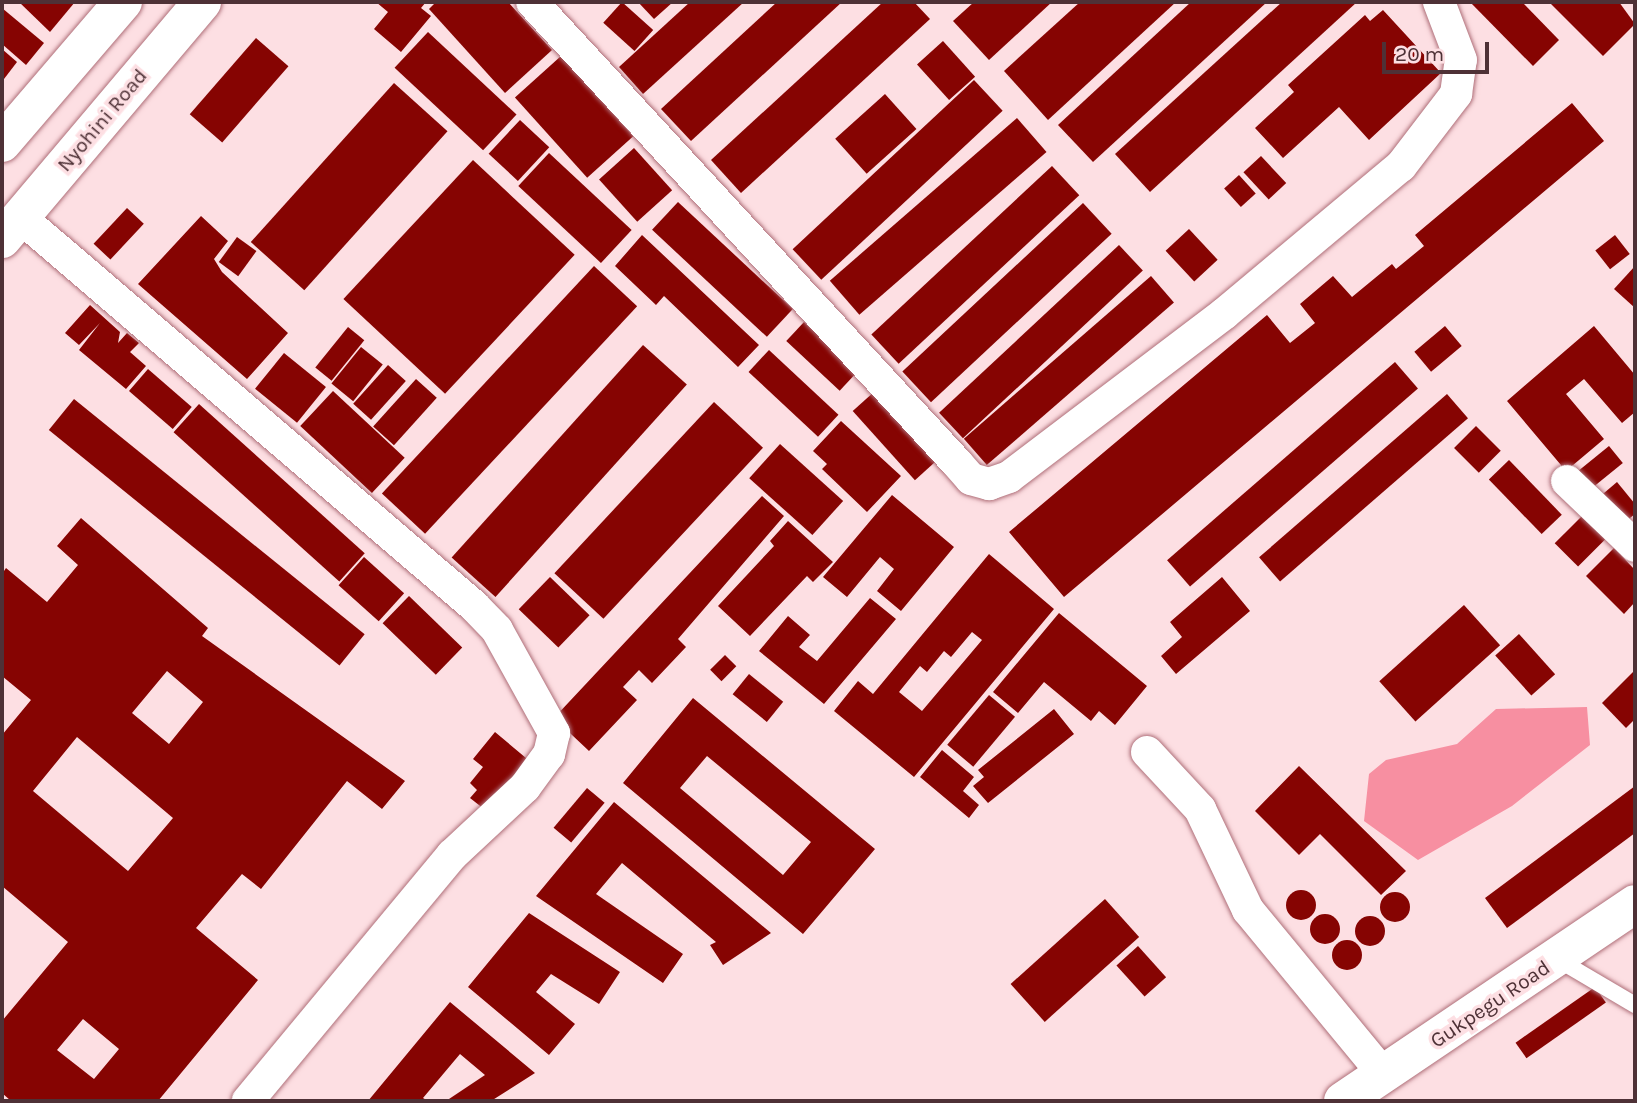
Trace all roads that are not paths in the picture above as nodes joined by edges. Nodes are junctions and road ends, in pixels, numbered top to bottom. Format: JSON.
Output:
{"nodes":[{"id":1,"x":123,"y":2,"type":"edge"},
{"id":2,"x":202,"y":2,"type":"edge"},
{"id":3,"x":532,"y":2,"type":"edge"},
{"id":4,"x":1439,"y":2,"type":"edge"},
{"id":5,"x":2,"y":143,"type":"edge"},
{"id":6,"x":11,"y":228,"type":"edge"},
{"id":7,"x":1567,"y":481,"type":"dead end"},
{"id":8,"x":1635,"y":546,"type":"edge"},
{"id":9,"x":1147,"y":752,"type":"dead end"},
{"id":10,"x":1635,"y":904,"type":"edge"},
{"id":11,"x":1557,"y":960,"type":"junction"},
{"id":12,"x":1635,"y":1005,"type":"edge"},
{"id":13,"x":1384,"y":1075,"type":"junction"},
{"id":14,"x":248,"y":1101,"type":"edge"},
{"id":15,"x":1343,"y":1101,"type":"edge"}],
"edges":[{"from":1,"to":5,"type":"main road"},
{"from":2,"to":6,"type":"main road","name":"Nyohini Road"},
{"from":3,"to":4,"type":"street"},
{"from":6,"to":14,"type":"street"},
{"from":7,"to":8,"type":"street"},
{"from":9,"to":13,"type":"street"},
{"from":10,"to":11,"type":"main road","name":"Gukpegu Road"},
{"from":11,"to":12,"type":"lane"},
{"from":11,"to":13,"type":"main road","name":"Gukpegu Road"},
{"from":13,"to":15,"type":"main road","name":"Gukpegu Road"}]}
